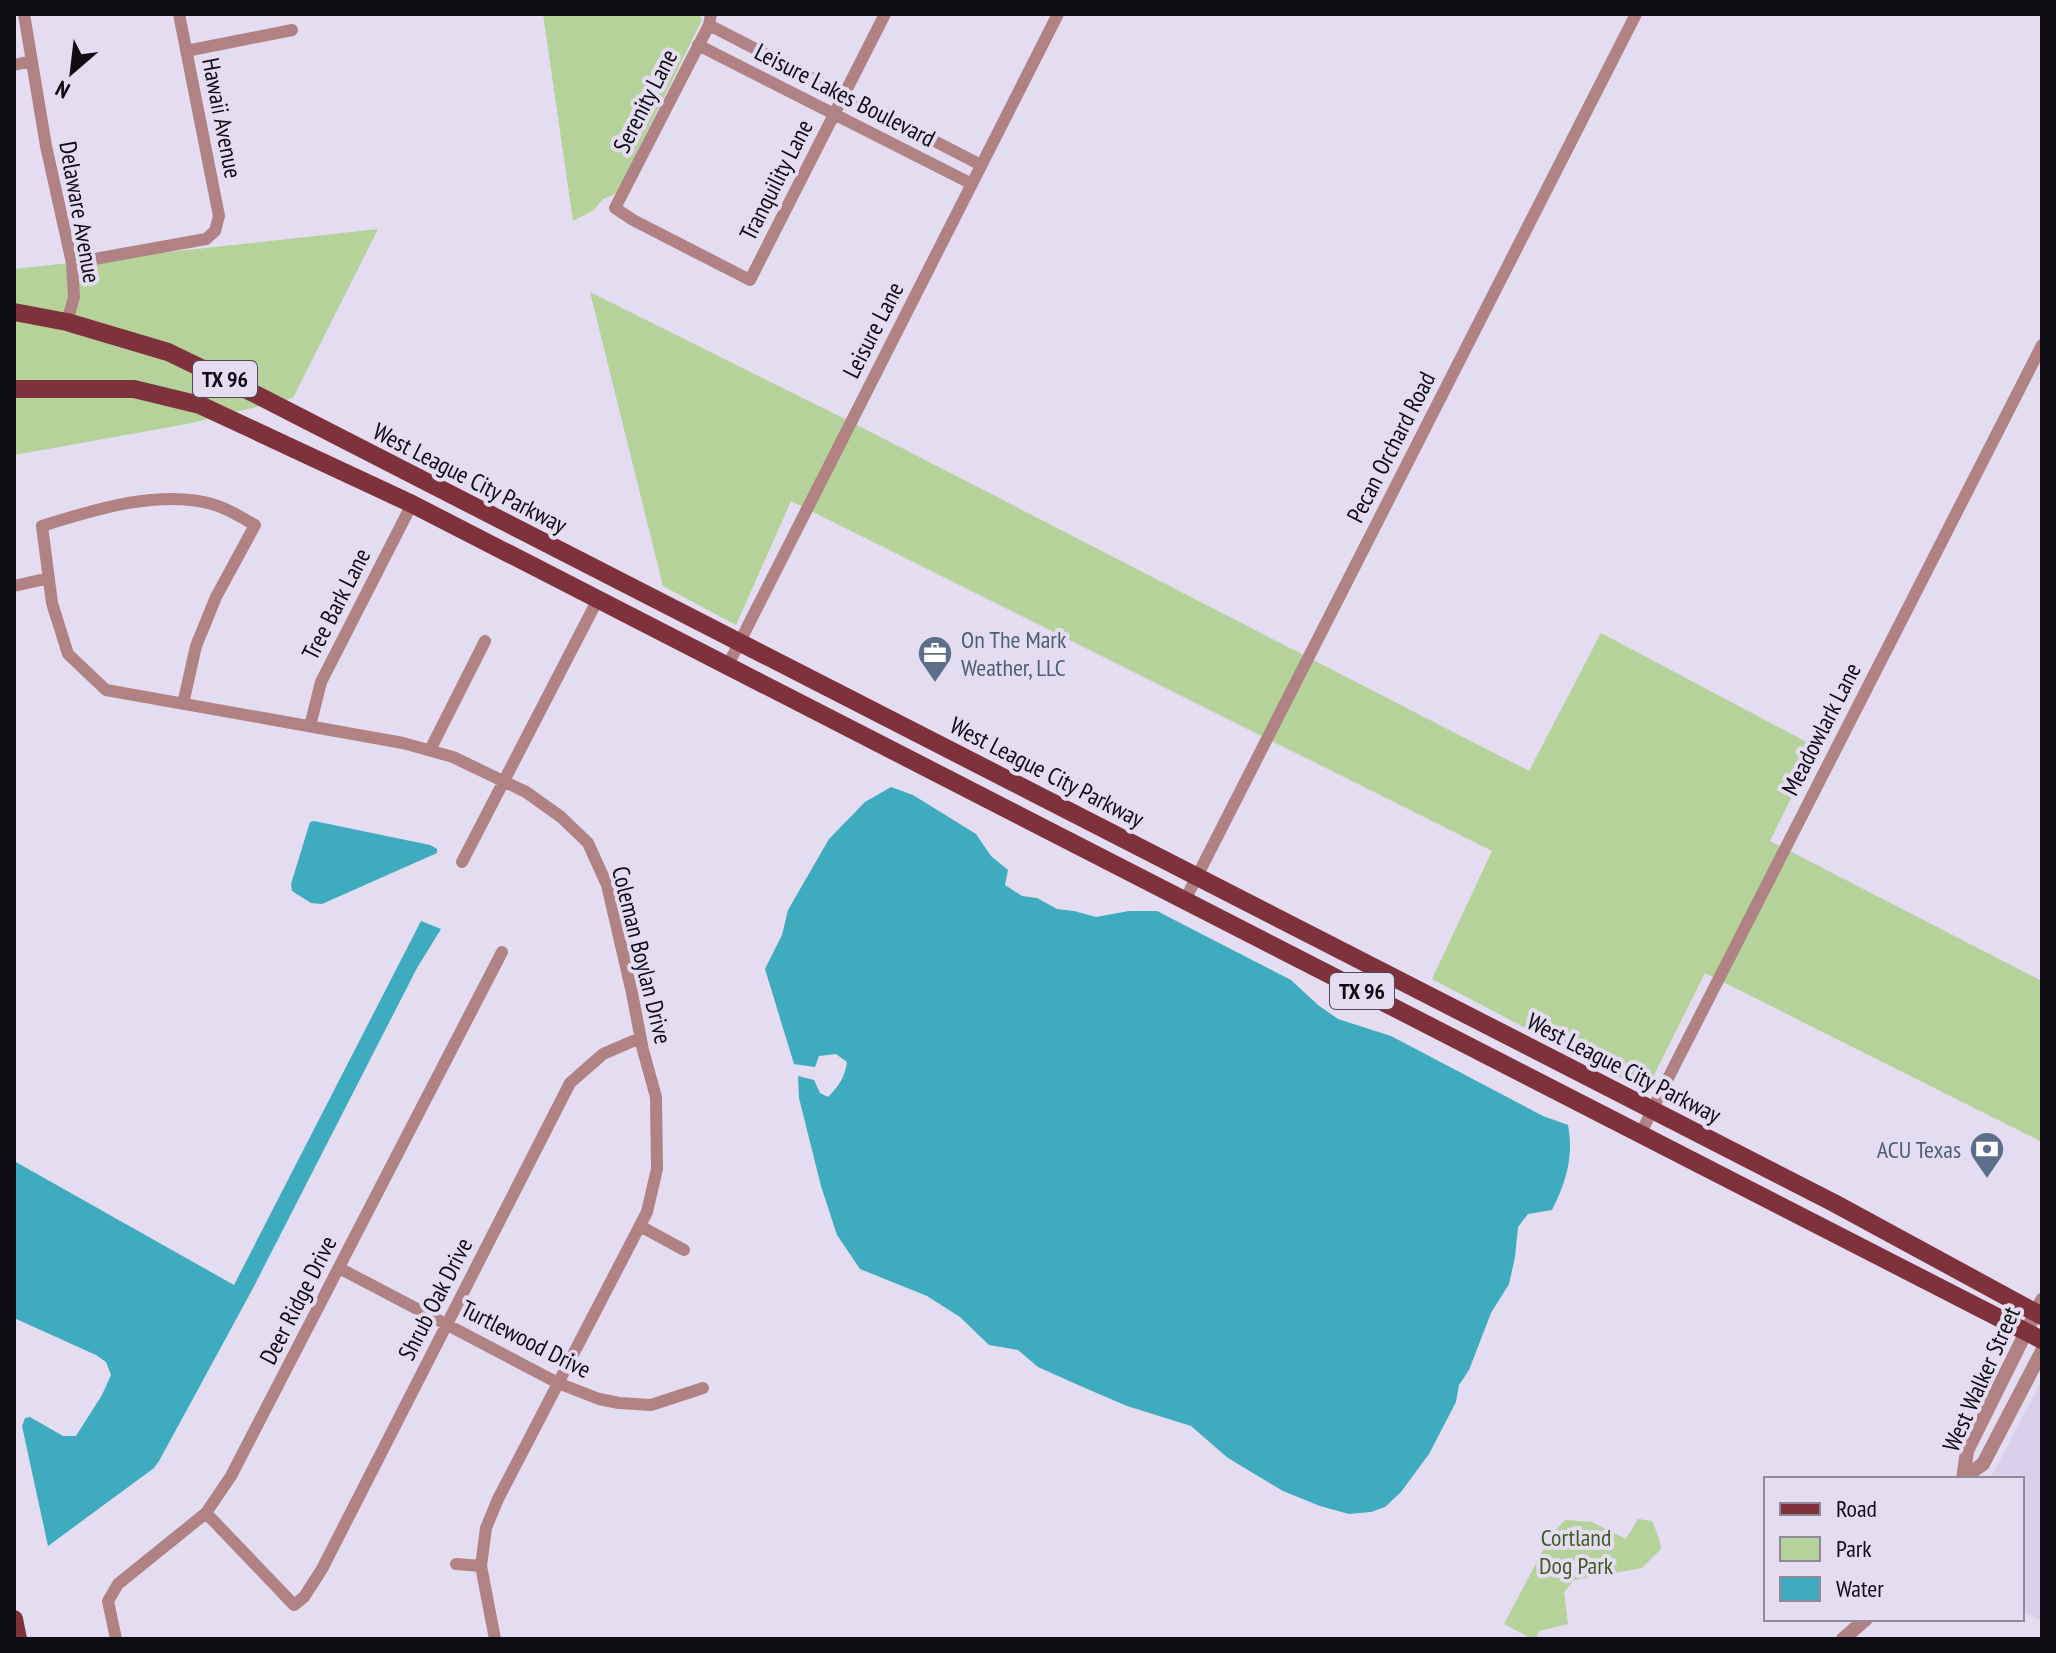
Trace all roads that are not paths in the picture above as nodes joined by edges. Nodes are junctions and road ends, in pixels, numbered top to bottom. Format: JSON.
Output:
{"nodes":[{"id":1,"x":24,"y":14,"type":"edge"},
{"id":2,"x":179,"y":14,"type":"edge"},
{"id":3,"x":885,"y":14,"type":"edge"},
{"id":4,"x":1058,"y":14,"type":"edge"},
{"id":5,"x":1636,"y":14,"type":"edge"},
{"id":6,"x":710,"y":20,"type":"edge"},
{"id":7,"x":292,"y":30,"type":"dead end"},
{"id":8,"x":698,"y":45,"type":"junction"},
{"id":9,"x":186,"y":51,"type":"junction"},
{"id":10,"x":31,"y":61,"type":"junction"},
{"id":11,"x":14,"y":65,"type":"edge"},
{"id":12,"x":844,"y":95,"type":"junction"},
{"id":13,"x":834,"y":114,"type":"junction"},
{"id":14,"x":981,"y":165,"type":"junction"},
{"id":15,"x":972,"y":184,"type":"junction"},
{"id":16,"x":72,"y":263,"type":"junction"},
{"id":17,"x":750,"y":280,"type":"joint"},
{"id":18,"x":14,"y":312,"type":"edge"},
{"id":19,"x":67,"y":322,"type":"junction"},
{"id":20,"x":2042,"y":345,"type":"edge"},
{"id":21,"x":14,"y":389,"type":"edge"},
{"id":22,"x":424,"y":481,"type":"junction"},
{"id":23,"x":412,"y":504,"type":"junction"},
{"id":24,"x":49,"y":578,"type":"junction"},
{"id":25,"x":14,"y":586,"type":"edge"},
{"id":26,"x":597,"y":601,"type":"junction"},
{"id":27,"x":485,"y":641,"type":"dead end"},
{"id":28,"x":739,"y":643,"type":"junction"},
{"id":29,"x":727,"y":667,"type":"junction"},
{"id":30,"x":183,"y":704,"type":"junction"},
{"id":31,"x":310,"y":726,"type":"junction"},
{"id":32,"x":430,"y":750,"type":"junction"},
{"id":33,"x":503,"y":780,"type":"junction"},
{"id":34,"x":462,"y":862,"type":"dead end"},
{"id":35,"x":1198,"y":876,"type":"junction"},
{"id":36,"x":1185,"y":900,"type":"junction"},
{"id":37,"x":502,"y":952,"type":"dead end"},
{"id":38,"x":640,"y":1038,"type":"junction"},
{"id":39,"x":1652,"y":1110,"type":"junction"},
{"id":40,"x":1641,"y":1133,"type":"junction"},
{"id":41,"x":640,"y":1226,"type":"junction"},
{"id":42,"x":684,"y":1250,"type":"dead end"},
{"id":43,"x":339,"y":1268,"type":"junction"},
{"id":44,"x":2040,"y":1309,"type":"edge"},
{"id":45,"x":446,"y":1324,"type":"junction"},
{"id":46,"x":2034,"y":1335,"type":"edge"},
{"id":47,"x":2042,"y":1351,"type":"edge"},
{"id":48,"x":558,"y":1383,"type":"junction"},
{"id":49,"x":703,"y":1388,"type":"dead end"},
{"id":50,"x":1963,"y":1477,"type":"edge"},
{"id":51,"x":1964,"y":1477,"type":"edge"},
{"id":52,"x":206,"y":1513,"type":"junction"},
{"id":53,"x":456,"y":1564,"type":"dead end"},
{"id":54,"x":481,"y":1566,"type":"junction"},
{"id":55,"x":14,"y":1619,"type":"edge"},
{"id":56,"x":1864,"y":1621,"type":"edge"},
{"id":57,"x":18,"y":1639,"type":"edge"},
{"id":58,"x":116,"y":1639,"type":"edge"},
{"id":59,"x":495,"y":1639,"type":"edge"},
{"id":60,"x":1843,"y":1639,"type":"edge"}],
"edges":[{"from":1,"to":10,"type":"street","name":"Delaware Avenue"},
{"from":2,"to":9,"type":"street","name":"Hawaii Avenue"},
{"from":3,"to":12,"type":"street","name":"Tranquility Lane"},
{"from":4,"to":14,"type":"street","name":"Leisure Lane"},
{"from":5,"to":35,"type":"street","name":"Pecan Orchard Road"},
{"from":6,"to":8,"type":"street","name":"Serenity Lane"},
{"from":6,"to":12,"type":"street","name":"Leisure Lakes Boulevard"},
{"from":7,"to":9,"type":"street"},
{"from":8,"to":13,"type":"street","name":"Leisure Lakes Boulevard"},
{"from":8,"to":17,"type":"street","name":"Serenity Lane"},
{"from":9,"to":16,"type":"street","name":"Hawaii Avenue"},
{"from":10,"to":11,"type":"street"},
{"from":10,"to":16,"type":"street","name":"Delaware Avenue"},
{"from":12,"to":13,"type":"street","name":"Tranquility Lane"},
{"from":12,"to":14,"type":"street","name":"Leisure Lakes Boulevard"},
{"from":13,"to":15,"type":"street","name":"Leisure Lakes Boulevard"},
{"from":13,"to":17,"type":"street","name":"Tranquility Lane"},
{"from":14,"to":15,"type":"street","name":"Leisure Lane"},
{"from":15,"to":28,"type":"street","name":"Leisure Lane"},
{"from":16,"to":19,"type":"street","name":"Delaware Avenue"},
{"from":18,"to":19,"type":"main road","name":"West League City Parkway","number":"TX 96"},
{"from":19,"to":22,"type":"main road","name":"West League City Parkway","number":"TX 96"},
{"from":20,"to":39,"type":"street","name":"Meadowlark Lane"},
{"from":21,"to":23,"type":"main road","name":"West League City Parkway","number":"TX 96"},
{"from":22,"to":23,"type":"main road"},
{"from":22,"to":28,"type":"main road","name":"West League City Parkway","number":"TX 96"},
{"from":23,"to":26,"type":"main road","name":"West League City Parkway","number":"TX 96"},
{"from":23,"to":31,"type":"street","name":"Tree Bark Lane"},
{"from":24,"to":25,"type":"street"},
{"from":24,"to":30,"type":"street","name":"Coleman Boylan Drive"},
{"from":24,"to":30,"type":"street","name":"Coleman Boylan Drive"},
{"from":26,"to":29,"type":"main road","name":"West League City Parkway","number":"TX 96"},
{"from":26,"to":33,"type":"street"},
{"from":27,"to":32,"type":"street"},
{"from":28,"to":29,"type":"street","name":"Leisure Lane"},
{"from":28,"to":35,"type":"main road","name":"West League City Parkway","number":"TX 96"},
{"from":29,"to":36,"type":"main road","name":"West League City Parkway","number":"TX 96"},
{"from":30,"to":31,"type":"street","name":"Coleman Boylan Drive"},
{"from":31,"to":32,"type":"street","name":"Coleman Boylan Drive"},
{"from":32,"to":33,"type":"street","name":"Coleman Boylan Drive"},
{"from":33,"to":34,"type":"street"},
{"from":33,"to":38,"type":"street","name":"Coleman Boylan Drive"},
{"from":35,"to":36,"type":"street","name":"Pecan Orchard Road"},
{"from":35,"to":39,"type":"main road","name":"West League City Parkway","number":"TX 96"},
{"from":36,"to":40,"type":"main road","name":"West League City Parkway","number":"TX 96"},
{"from":37,"to":43,"type":"street","name":"Deer Ridge Drive"},
{"from":38,"to":41,"type":"street","name":"Coleman Boylan Drive"},
{"from":38,"to":45,"type":"street","name":"Shrub Oak Drive"},
{"from":39,"to":40,"type":"street","name":"Meadowlark Lane"},
{"from":39,"to":44,"type":"main road","name":"West League City Parkway","number":"TX 96"},
{"from":40,"to":46,"type":"main road","name":"West League City Parkway","number":"TX 96"},
{"from":41,"to":42,"type":"street"},
{"from":41,"to":48,"type":"street","name":"Coleman Boylan Drive"},
{"from":43,"to":45,"type":"street","name":"Turtlewood Drive"},
{"from":43,"to":52,"type":"street","name":"Deer Ridge Drive"},
{"from":44,"to":46,"type":"street","name":"West Walker Street"},
{"from":45,"to":48,"type":"street","name":"Turtlewood Drive"},
{"from":45,"to":52,"type":"street","name":"Shrub Oak Drive"},
{"from":46,"to":50,"type":"street","name":"West Walker Street"},
{"from":47,"to":51,"type":"street","name":"West Walker Street"},
{"from":48,"to":49,"type":"street","name":"Turtlewood Drive"},
{"from":48,"to":54,"type":"street","name":"Coleman Boylan Drive"},
{"from":52,"to":58,"type":"street","name":"Deer Ridge Drive"},
{"from":53,"to":54,"type":"street"},
{"from":54,"to":59,"type":"street","name":"Coleman Boylan Drive"},
{"from":55,"to":57,"type":"main road"},
{"from":56,"to":60,"type":"street"}]}
